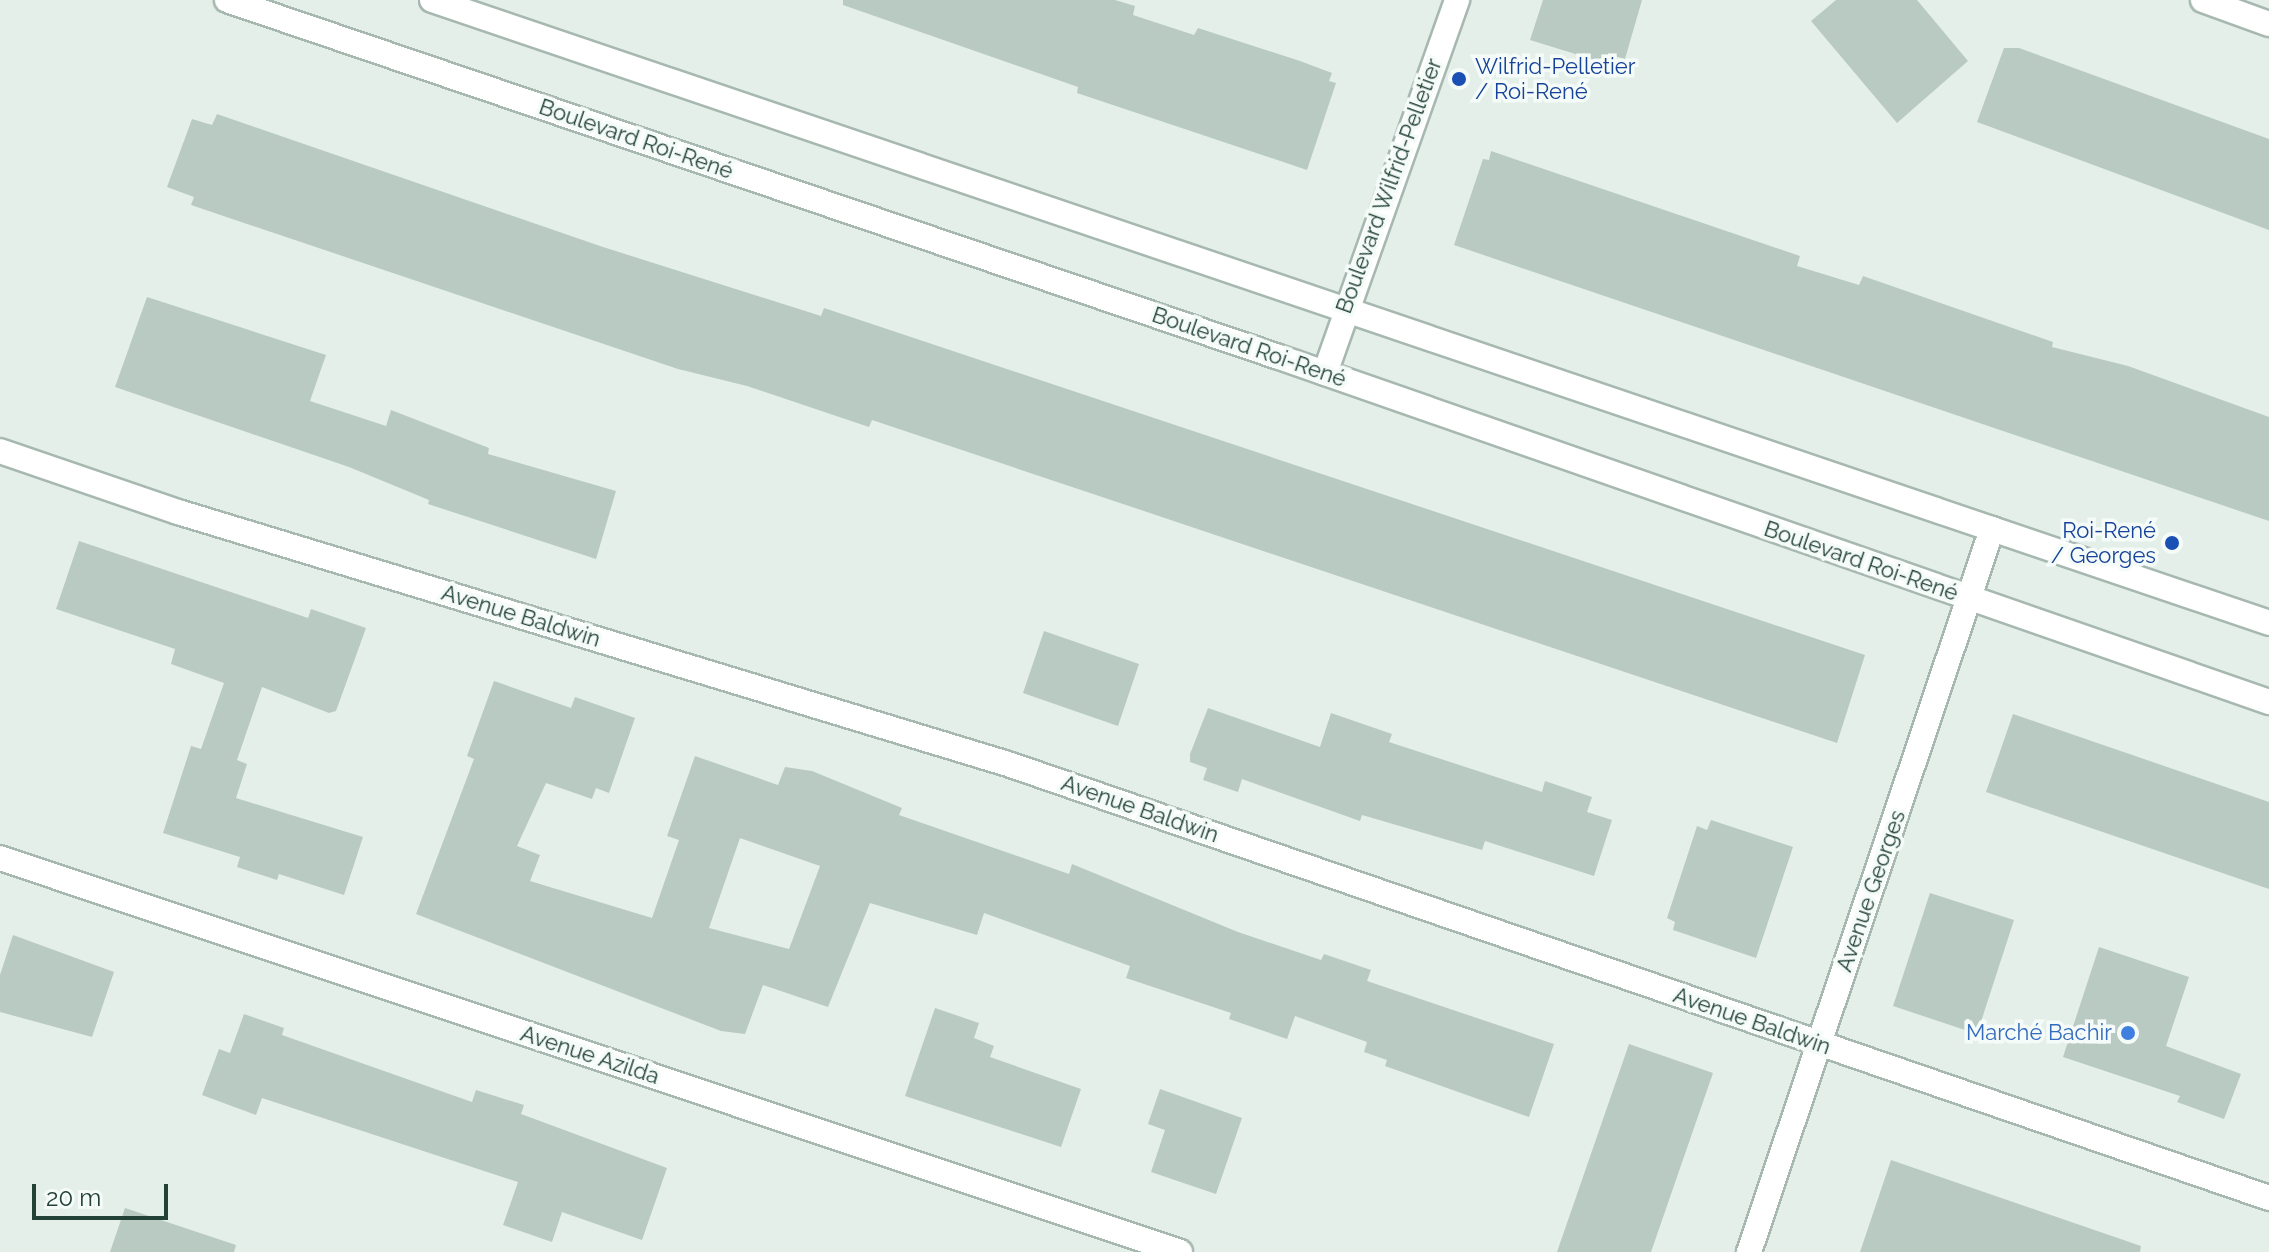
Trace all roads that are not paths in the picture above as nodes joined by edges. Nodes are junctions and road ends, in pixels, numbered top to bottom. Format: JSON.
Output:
{"nodes":[{"id":1,"x":227,"y":0,"type":"edge"},
{"id":2,"x":432,"y":0,"type":"edge"},
{"id":3,"x":1457,"y":0,"type":"edge"},
{"id":4,"x":2203,"y":0,"type":"edge"},
{"id":5,"x":2269,"y":24,"type":"edge"},
{"id":6,"x":1343,"y":311,"type":"junction"},
{"id":7,"x":1325,"y":373,"type":"junction"},
{"id":8,"x":0,"y":451,"type":"edge"},
{"id":9,"x":1992,"y":529,"type":"junction"},
{"id":10,"x":1969,"y":600,"type":"junction"},
{"id":11,"x":2269,"y":623,"type":"edge"},
{"id":12,"x":2269,"y":702,"type":"edge"},
{"id":13,"x":0,"y":858,"type":"edge"},
{"id":14,"x":1819,"y":1044,"type":"junction"},
{"id":15,"x":2269,"y":1198,"type":"edge"},
{"id":16,"x":1180,"y":1252,"type":"edge"},
{"id":17,"x":1749,"y":1252,"type":"edge"}],
"edges":[{"from":1,"to":7,"type":"street","name":"Boulevard Roi-René"},
{"from":2,"to":6,"type":"street"},
{"from":3,"to":6,"type":"street","name":"Boulevard Wilfrid-Pelletier"},
{"from":4,"to":5,"type":"street"},
{"from":6,"to":7,"type":"street","name":"Boulevard Wilfrid-Pelletier"},
{"from":6,"to":9,"type":"street"},
{"from":7,"to":10,"type":"street","name":"Boulevard Roi-René"},
{"from":8,"to":14,"type":"street","name":"Avenue Baldwin"},
{"from":9,"to":10,"type":"street","name":"Avenue Georges"},
{"from":9,"to":11,"type":"street"},
{"from":10,"to":12,"type":"street","name":"Boulevard Roi-René"},
{"from":10,"to":14,"type":"street","name":"Avenue Georges"},
{"from":13,"to":16,"type":"street","name":"Avenue Azilda"},
{"from":14,"to":15,"type":"street","name":"Avenue Baldwin"},
{"from":14,"to":17,"type":"street","name":"Avenue Georges"}]}
